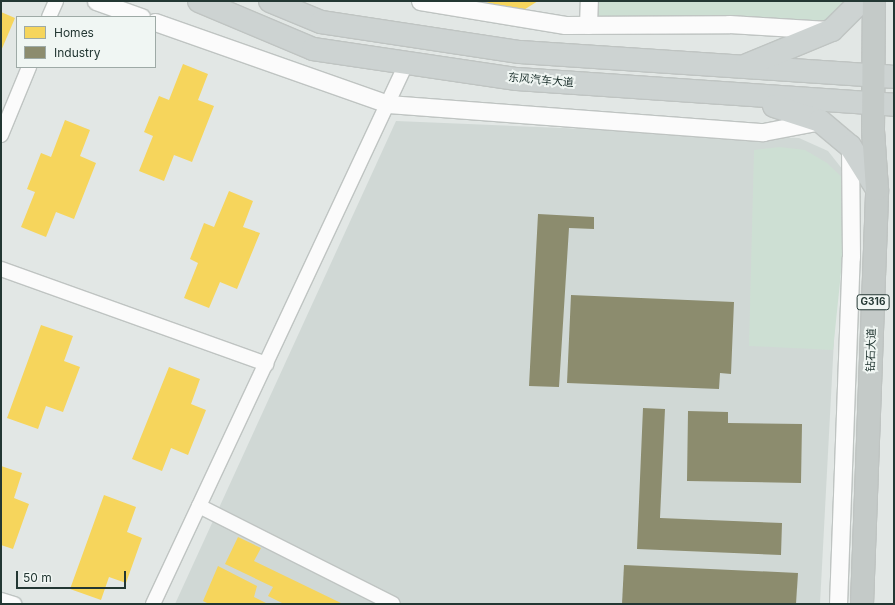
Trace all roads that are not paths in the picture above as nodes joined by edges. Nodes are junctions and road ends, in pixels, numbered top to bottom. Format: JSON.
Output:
{"nodes":[{"id":1,"x":56,"y":1,"type":"edge"},
{"id":2,"x":96,"y":1,"type":"edge"},
{"id":3,"x":199,"y":1,"type":"edge"},
{"id":4,"x":270,"y":1,"type":"edge"},
{"id":5,"x":420,"y":1,"type":"edge"},
{"id":6,"x":589,"y":1,"type":"edge"},
{"id":7,"x":860,"y":3,"type":"edge"},
{"id":8,"x":49,"y":16,"type":"edge"},
{"id":9,"x":137,"y":16,"type":"edge"},
{"id":10,"x":156,"y":22,"type":"edge"},
{"id":11,"x":588,"y":25,"type":"junction"},
{"id":12,"x":832,"y":30,"type":"junction"},
{"id":13,"x":407,"y":62,"type":"junction"},
{"id":14,"x":740,"y":67,"type":"junction"},
{"id":15,"x":29,"y":68,"type":"edge"},
{"id":16,"x":884,"y":77,"type":"edge"},
{"id":17,"x":744,"y":95,"type":"junction"},
{"id":18,"x":388,"y":104,"type":"junction"},
{"id":19,"x":884,"y":104,"type":"edge"},
{"id":20,"x":820,"y":121,"type":"junction"},
{"id":21,"x":1,"y":135,"type":"edge"},
{"id":22,"x":850,"y":146,"type":"junction"},
{"id":23,"x":877,"y":189,"type":"junction"},
{"id":24,"x":1,"y":269,"type":"edge"},
{"id":25,"x":266,"y":364,"type":"junction"},
{"id":26,"x":870,"y":384,"type":"junction"},
{"id":27,"x":843,"y":489,"type":"junction"},
{"id":28,"x":198,"y":506,"type":"junction"},
{"id":29,"x":1,"y":600,"type":"edge"},
{"id":30,"x":14,"y":604,"type":"edge"},
{"id":31,"x":153,"y":604,"type":"edge"},
{"id":32,"x":393,"y":604,"type":"edge"},
{"id":33,"x":838,"y":604,"type":"edge"},
{"id":34,"x":862,"y":604,"type":"edge"}],
"edges":[{"from":1,"to":8,"type":"street"},
{"from":2,"to":9,"type":"street"},
{"from":3,"to":13,"type":"main road","name":"东风汽车大道"},
{"from":4,"to":14,"type":"main road"},
{"from":5,"to":11,"type":"street"},
{"from":6,"to":11,"type":"street"},
{"from":7,"to":12,"type":"main road"},
{"from":7,"to":16,"type":"highway","name":"钻石大道","number":"G316"},
{"from":10,"to":18,"type":"street"},
{"from":11,"to":12,"type":"street"},
{"from":12,"to":14,"type":"main road"},
{"from":13,"to":17,"type":"main road","name":"东风汽车大道"},
{"from":13,"to":18,"type":"street"},
{"from":14,"to":16,"type":"main road"},
{"from":15,"to":21,"type":"street"},
{"from":16,"to":19,"type":"highway","name":"钻石大道","number":"G316"},
{"from":17,"to":19,"type":"main road","name":"东风汽车大道"},
{"from":17,"to":20,"type":"main road"},
{"from":18,"to":20,"type":"street"},
{"from":18,"to":25,"type":"street"},
{"from":19,"to":23,"type":"highway","name":"钻石大道","number":"G316"},
{"from":20,"to":22,"type":"main road"},
{"from":22,"to":23,"type":"main road"},
{"from":22,"to":27,"type":"street"},
{"from":23,"to":26,"type":"highway","name":"钻石大道","number":"G316"},
{"from":24,"to":25,"type":"street"},
{"from":25,"to":28,"type":"street"},
{"from":26,"to":27,"type":"street"},
{"from":26,"to":34,"type":"highway","name":"钻石大道","number":"G316"},
{"from":27,"to":33,"type":"street"},
{"from":28,"to":31,"type":"street"},
{"from":28,"to":32,"type":"street"},
{"from":29,"to":30,"type":"street"}]}
